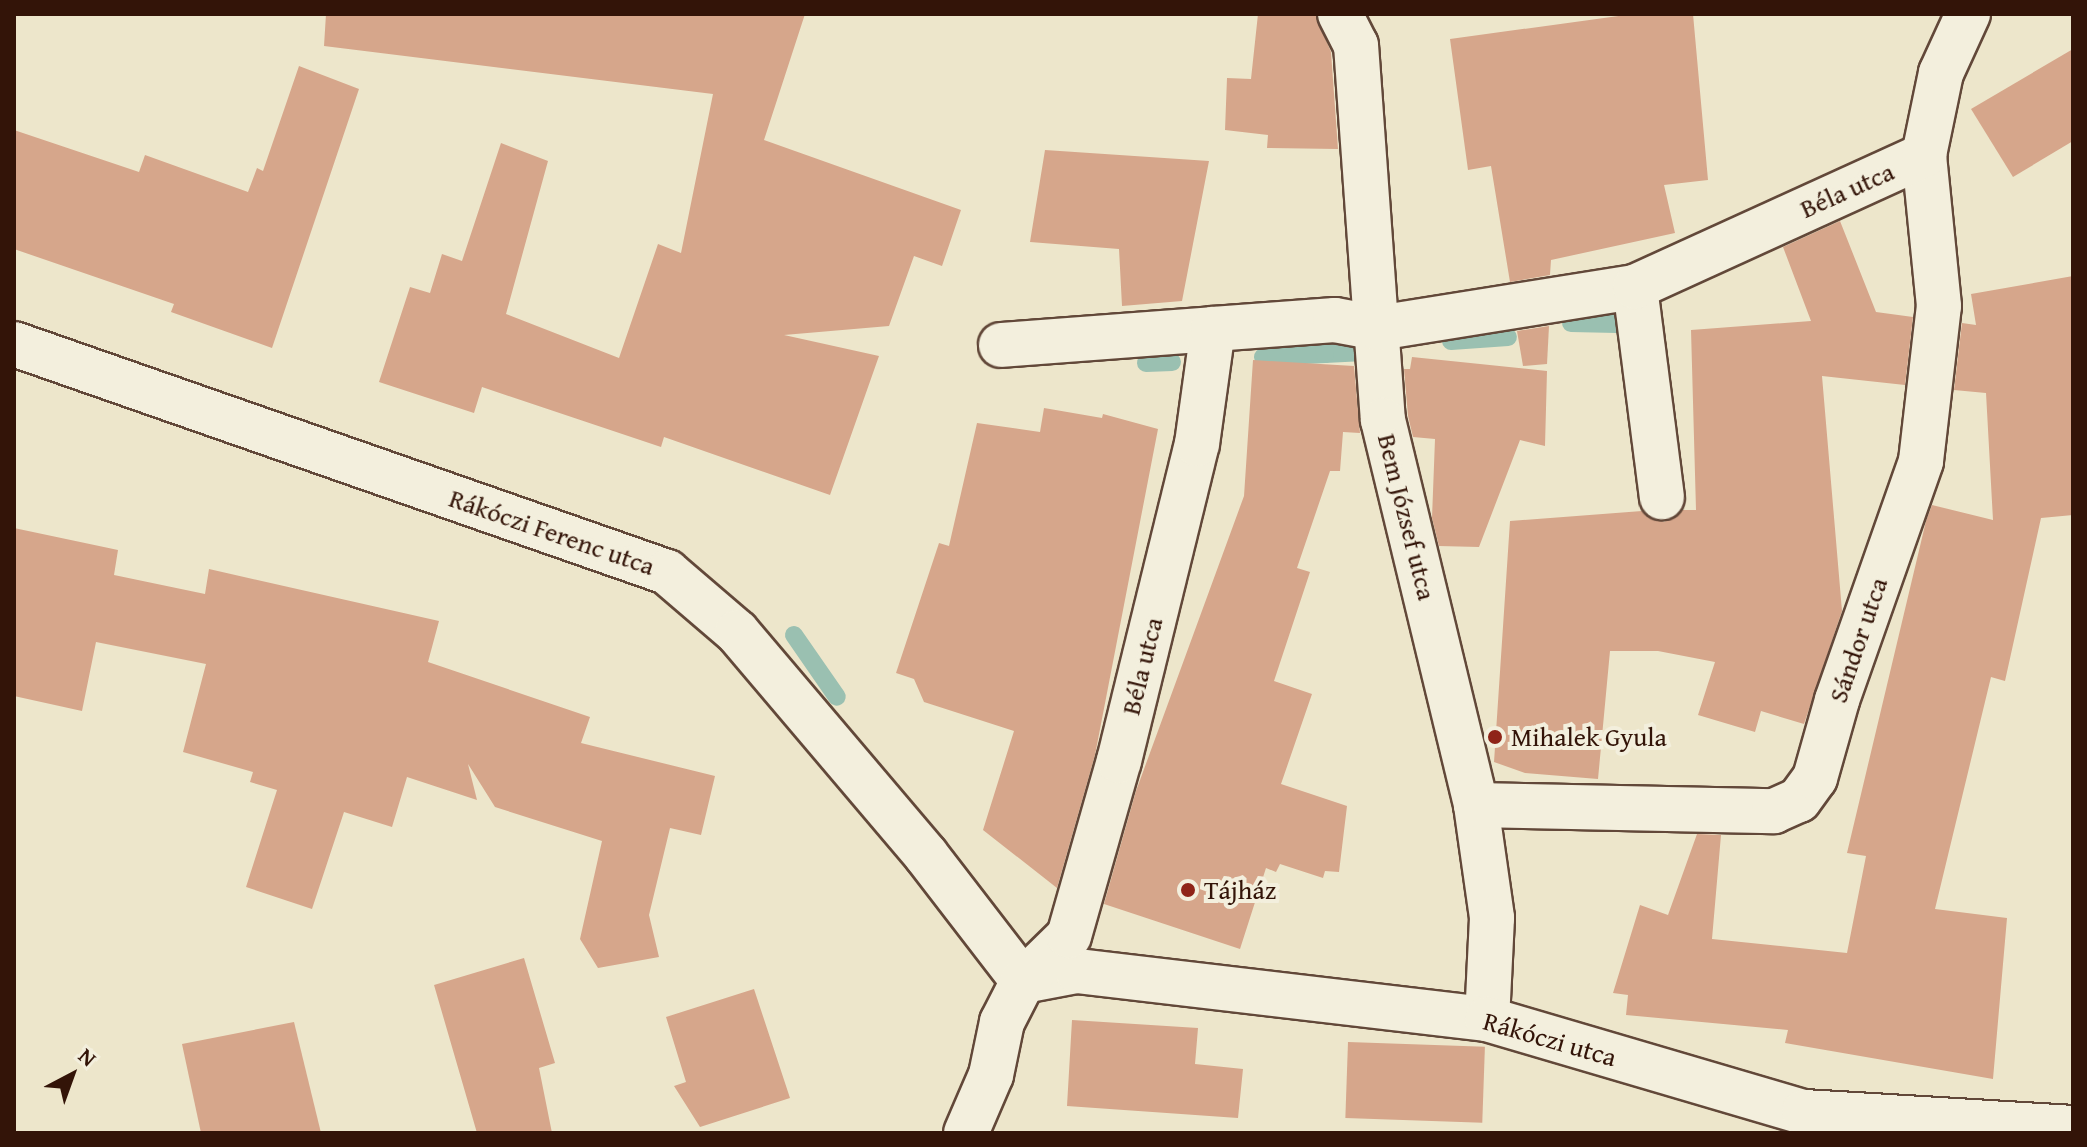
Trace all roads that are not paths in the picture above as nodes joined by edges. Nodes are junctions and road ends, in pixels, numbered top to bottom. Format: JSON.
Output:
{"nodes":[{"id":1,"x":1340,"y":14,"type":"edge"},
{"id":2,"x":1968,"y":14,"type":"edge"},
{"id":3,"x":1924,"y":155,"type":"junction"},
{"id":4,"x":1635,"y":287,"type":"junction"},
{"id":5,"x":1378,"y":328,"type":"junction"},
{"id":6,"x":1213,"y":329,"type":"junction"},
{"id":7,"x":14,"y":344,"type":"edge"},
{"id":8,"x":1001,"y":345,"type":"dead end"},
{"id":9,"x":1662,"y":497,"type":"dead end"},
{"id":10,"x":1476,"y":805,"type":"junction"},
{"id":11,"x":1023,"y":981,"type":"junction"},
{"id":12,"x":1487,"y":1019,"type":"junction"},
{"id":13,"x":2073,"y":1128,"type":"edge"},
{"id":14,"x":961,"y":1132,"type":"edge"}],
"edges":[{"from":1,"to":5,"type":"street","name":"Bem József utca"},
{"from":2,"to":3,"type":"street","name":"Béla utca"},
{"from":3,"to":4,"type":"street","name":"Béla utca"},
{"from":3,"to":10,"type":"street","name":"Sándor utca"},
{"from":4,"to":5,"type":"street","name":"Béla utca"},
{"from":4,"to":9,"type":"street"},
{"from":5,"to":6,"type":"street","name":"Béla utca"},
{"from":5,"to":10,"type":"street","name":"Bem József utca"},
{"from":6,"to":8,"type":"street","name":"Béla utca"},
{"from":6,"to":11,"type":"street","name":"Béla utca"},
{"from":7,"to":11,"type":"street","name":"Rákóczi Ferenc utca"},
{"from":10,"to":12,"type":"street","name":"Bem József utca"},
{"from":11,"to":12,"type":"street","name":"Rákóczi utca"},
{"from":11,"to":14,"type":"street","name":"Béla utca"},
{"from":12,"to":13,"type":"street","name":"Rákóczi utca"}]}
